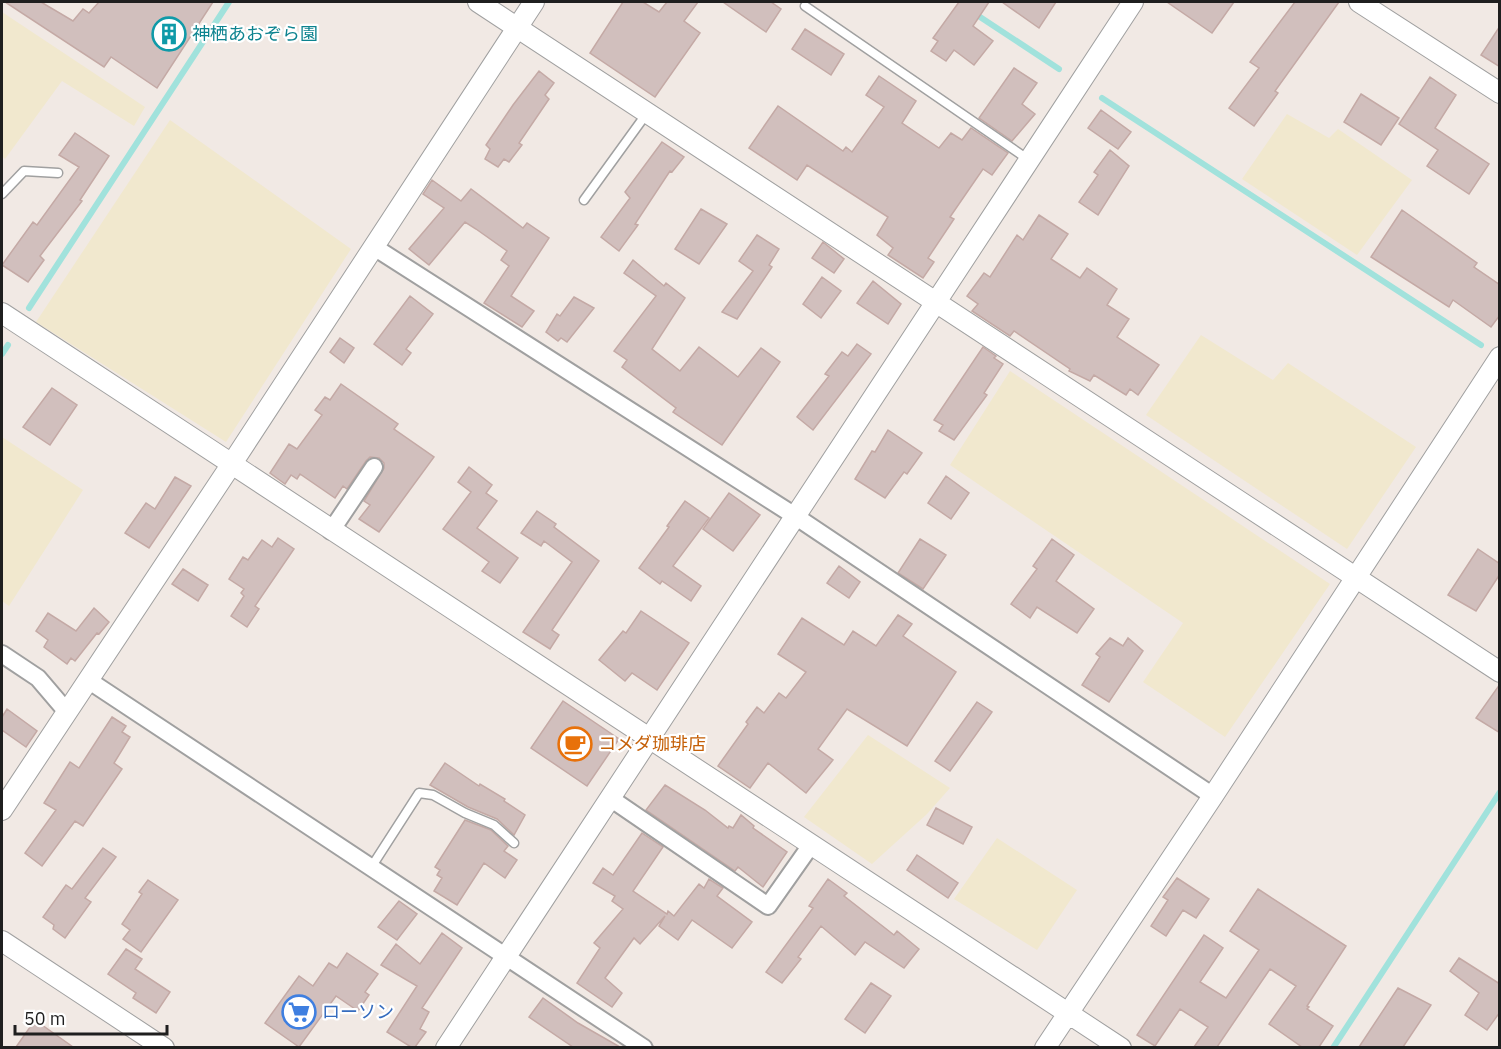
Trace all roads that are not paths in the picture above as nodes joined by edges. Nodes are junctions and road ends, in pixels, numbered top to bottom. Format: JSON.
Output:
{"nodes":[{"id":1,"x":478,"y":2,"type":"edge"},
{"id":2,"x":534,"y":2,"type":"edge"},
{"id":3,"x":1133,"y":2,"type":"edge"},
{"id":4,"x":1359,"y":2,"type":"edge"},
{"id":5,"x":805,"y":6,"type":"dead end"},
{"id":6,"x":517,"y":27,"type":"junction"},
{"id":7,"x":1500,"y":93,"type":"edge"},
{"id":8,"x":647,"y":113,"type":"junction"},
{"id":9,"x":1029,"y":160,"type":"junction"},
{"id":10,"x":58,"y":173,"type":"dead end"},
{"id":11,"x":2,"y":194,"type":"edge"},
{"id":12,"x":584,"y":200,"type":"dead end"},
{"id":13,"x":374,"y":247,"type":"junction"},
{"id":14,"x":935,"y":303,"type":"junction"},
{"id":15,"x":2,"y":313,"type":"edge"},
{"id":16,"x":1500,"y":357,"type":"edge"},
{"id":17,"x":231,"y":465,"type":"junction"},
{"id":18,"x":374,"y":467,"type":"dead end"},
{"id":19,"x":795,"y":516,"type":"junction"},
{"id":20,"x":332,"y":531,"type":"junction"},
{"id":21,"x":1356,"y":577,"type":"junction"},
{"id":22,"x":2,"y":654,"type":"edge"},
{"id":23,"x":1500,"y":672,"type":"edge"},
{"id":24,"x":88,"y":680,"type":"junction"},
{"id":25,"x":67,"y":712,"type":"junction"},
{"id":26,"x":649,"y":739,"type":"junction"},
{"id":27,"x":1214,"y":796,"type":"junction"},
{"id":28,"x":610,"y":798,"type":"junction"},
{"id":29,"x":2,"y":810,"type":"edge"},
{"id":30,"x":514,"y":843,"type":"dead end"},
{"id":31,"x":811,"y":845,"type":"junction"},
{"id":32,"x":372,"y":866,"type":"junction"},
{"id":33,"x":2,"y":941,"type":"edge"},
{"id":34,"x":506,"y":956,"type":"junction"},
{"id":35,"x":1068,"y":1013,"type":"junction"},
{"id":36,"x":164,"y":1047,"type":"edge"},
{"id":37,"x":446,"y":1047,"type":"edge"},
{"id":38,"x":644,"y":1047,"type":"edge"},
{"id":39,"x":1045,"y":1047,"type":"edge"},
{"id":40,"x":1120,"y":1047,"type":"edge"}],
"edges":[{"from":1,"to":6,"type":"street"},
{"from":2,"to":6,"type":"street"},
{"from":3,"to":9,"type":"street"},
{"from":4,"to":7,"type":"street"},
{"from":5,"to":9,"type":"lane"},
{"from":6,"to":8,"type":"street"},
{"from":6,"to":13,"type":"street"},
{"from":8,"to":12,"type":"lane"},
{"from":8,"to":14,"type":"street"},
{"from":9,"to":14,"type":"street"},
{"from":10,"to":11,"type":"lane"},
{"from":13,"to":17,"type":"street"},
{"from":13,"to":19,"type":"street"},
{"from":14,"to":19,"type":"street"},
{"from":14,"to":21,"type":"street"},
{"from":15,"to":17,"type":"street"},
{"from":16,"to":21,"type":"street"},
{"from":17,"to":20,"type":"street"},
{"from":17,"to":24,"type":"street"},
{"from":18,"to":20,"type":"street"},
{"from":19,"to":26,"type":"street"},
{"from":19,"to":27,"type":"street"},
{"from":20,"to":26,"type":"street"},
{"from":21,"to":23,"type":"street"},
{"from":21,"to":27,"type":"street"},
{"from":22,"to":25,"type":"street"},
{"from":24,"to":25,"type":"street"},
{"from":24,"to":32,"type":"street"},
{"from":25,"to":29,"type":"street"},
{"from":26,"to":28,"type":"street"},
{"from":26,"to":31,"type":"street"},
{"from":27,"to":35,"type":"street"},
{"from":28,"to":31,"type":"street"},
{"from":28,"to":34,"type":"street"},
{"from":30,"to":32,"type":"lane"},
{"from":31,"to":35,"type":"street"},
{"from":32,"to":34,"type":"street"},
{"from":33,"to":36,"type":"street"},
{"from":34,"to":37,"type":"street"},
{"from":34,"to":38,"type":"street"},
{"from":35,"to":39,"type":"street"},
{"from":35,"to":40,"type":"street"}]}
